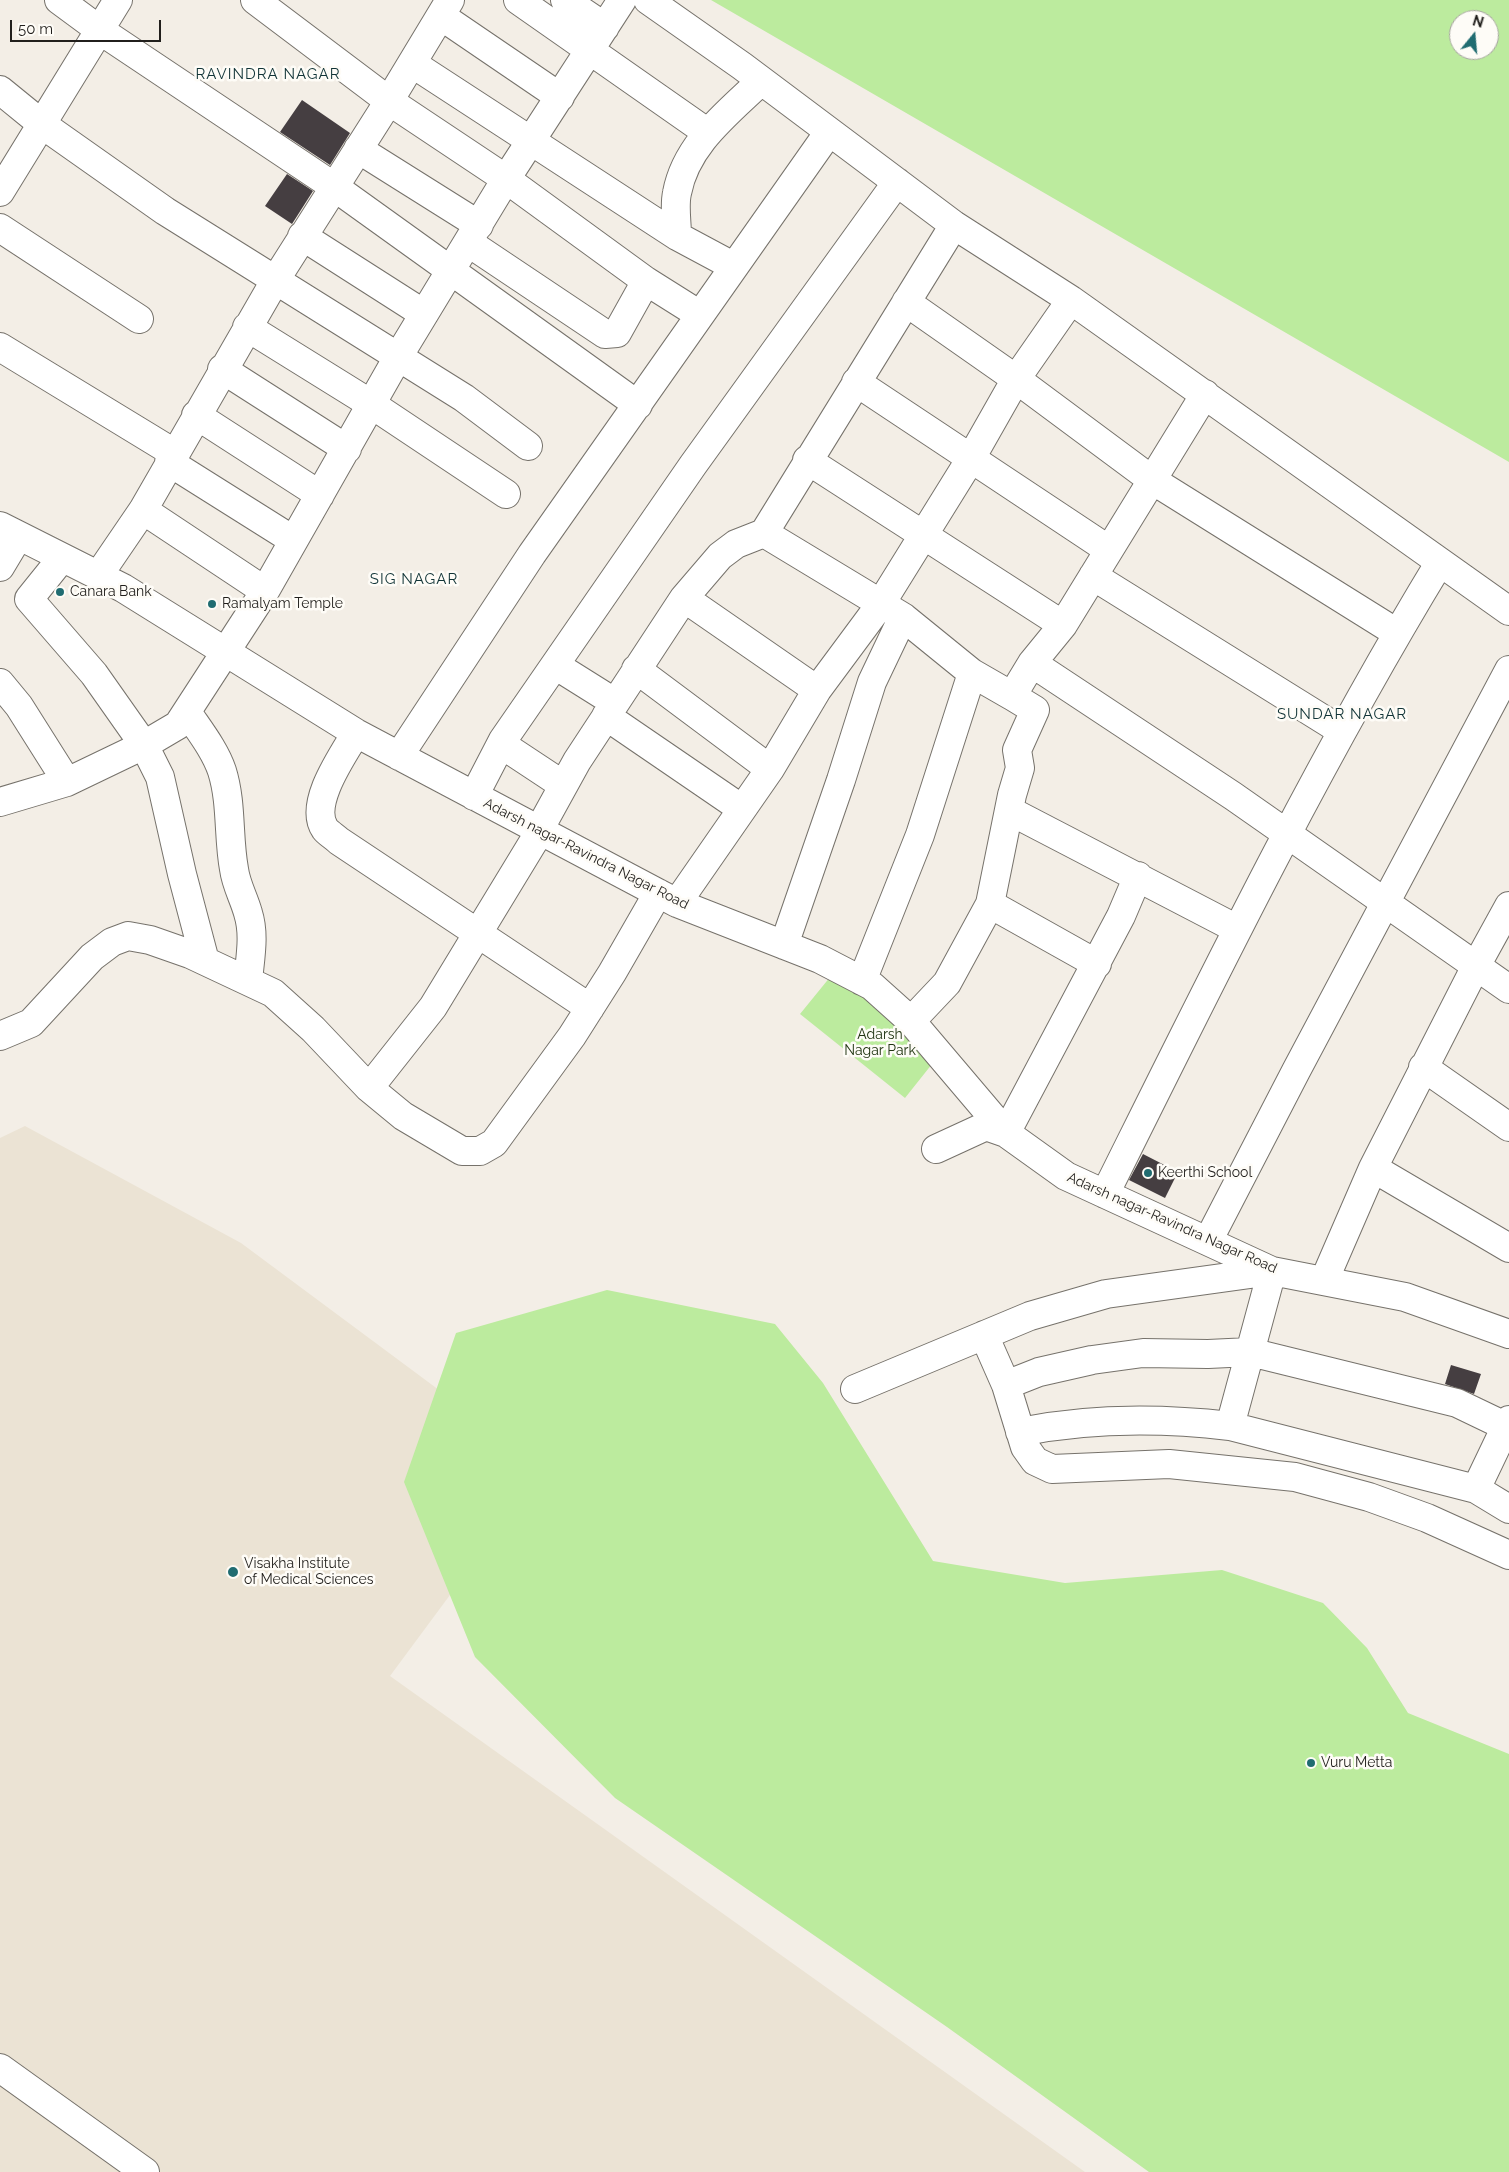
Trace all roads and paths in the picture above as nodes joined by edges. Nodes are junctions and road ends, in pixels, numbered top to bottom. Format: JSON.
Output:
{"nodes":[{"id":1,"x":59,"y":0,"type":"edge"},
{"id":2,"x":118,"y":0,"type":"edge"},
{"id":3,"x":255,"y":0,"type":"edge"},
{"id":4,"x":518,"y":0,"type":"edge"},
{"id":5,"x":565,"y":0,"type":"edge"},
{"id":6,"x":622,"y":0,"type":"edge"},
{"id":7,"x":648,"y":0,"type":"edge"},
{"id":8,"x":445,"y":8,"type":"edge"},
{"id":9,"x":605,"y":27,"type":"junction"},
{"id":10,"x":101,"y":31,"type":"junction"},
{"id":11,"x":589,"y":49,"type":"junction"},
{"id":12,"x":412,"y":64,"type":"junction"},
{"id":13,"x":761,"y":81,"type":"junction"},
{"id":14,"x":0,"y":90,"type":"edge"},
{"id":15,"x":560,"y":97,"type":"junction"},
{"id":16,"x":389,"y":101,"type":"junction"},
{"id":17,"x":42,"y":124,"type":"junction"},
{"id":18,"x":830,"y":132,"type":"junction"},
{"id":19,"x":708,"y":133,"type":"junction"},
{"id":20,"x":531,"y":141,"type":"junction"},
{"id":21,"x":358,"y":149,"type":"junction"},
{"id":22,"x":506,"y":179,"type":"junction"},
{"id":23,"x":897,"y":182,"type":"junction"},
{"id":24,"x":334,"y":186,"type":"junction"},
{"id":25,"x":0,"y":192,"type":"edge"},
{"id":26,"x":954,"y":225,"type":"junction"},
{"id":27,"x":0,"y":228,"type":"edge"},
{"id":28,"x":474,"y":234,"type":"junction"},
{"id":29,"x":302,"y":236,"type":"junction"},
{"id":30,"x":677,"y":236,"type":"junction"},
{"id":31,"x":733,"y":266,"type":"junction"},
{"id":32,"x":452,"y":271,"type":"junction"},
{"id":33,"x":276,"y":278,"type":"junction"},
{"id":34,"x":646,"y":281,"type":"junction"},
{"id":35,"x":1071,"y":300,"type":"junction"},
{"id":36,"x":906,"y":302,"type":"junction"},
{"id":37,"x":424,"y":314,"type":"junction"},
{"id":38,"x":700,"y":315,"type":"junction"},
{"id":39,"x":139,"y":319,"type":"dead end"},
{"id":40,"x":247,"y":327,"type":"junction"},
{"id":41,"x":0,"y":347,"type":"edge"},
{"id":42,"x":398,"y":357,"type":"junction"},
{"id":43,"x":222,"y":369,"type":"junction"},
{"id":44,"x":1016,"y":379,"type":"junction"},
{"id":45,"x":856,"y":382,"type":"junction"},
{"id":46,"x":1205,"y":394,"type":"junction"},
{"id":47,"x":372,"y":404,"type":"junction"},
{"id":48,"x":638,"y":405,"type":"junction"},
{"id":49,"x":196,"y":415,"type":"junction"},
{"id":50,"x":528,"y":446,"type":"dead end"},
{"id":51,"x":347,"y":449,"type":"junction"},
{"id":52,"x":171,"y":458,"type":"junction"},
{"id":53,"x":807,"y":460,"type":"junction"},
{"id":54,"x":970,"y":460,"type":"junction"},
{"id":55,"x":1152,"y":480,"type":"junction"},
{"id":56,"x":506,"y":494,"type":"dead end"},
{"id":57,"x":320,"y":495,"type":"junction"},
{"id":58,"x":143,"y":510,"type":"junction"},
{"id":59,"x":9,"y":532,"type":"edge"},
{"id":60,"x":764,"y":533,"type":"junction"},
{"id":61,"x":925,"y":534,"type":"junction"},
{"id":62,"x":293,"y":540,"type":"junction"},
{"id":63,"x":1109,"y":550,"type":"junction"},
{"id":64,"x":62,"y":558,"type":"junction"},
{"id":65,"x":1440,"y":562,"type":"junction"},
{"id":66,"x":0,"y":567,"type":"edge"},
{"id":67,"x":98,"y":576,"type":"junction"},
{"id":68,"x":1093,"y":576,"type":"junction"},
{"id":69,"x":265,"y":591,"type":"junction"},
{"id":70,"x":684,"y":598,"type":"junction"},
{"id":71,"x":880,"y":605,"type":"junction"},
{"id":72,"x":1509,"y":611,"type":"edge"},
{"id":73,"x":903,"y":617,"type":"junction"},
{"id":74,"x":1063,"y":625,"type":"junction"},
{"id":75,"x":1397,"y":633,"type":"junction"},
{"id":76,"x":225,"y":651,"type":"junction"},
{"id":77,"x":1032,"y":663,"type":"junction"},
{"id":78,"x":556,"y":665,"type":"junction"},
{"id":79,"x":636,"y":669,"type":"junction"},
{"id":80,"x":1509,"y":670,"type":"edge"},
{"id":81,"x":972,"y":673,"type":"junction"},
{"id":82,"x":0,"y":683,"type":"edge"},
{"id":83,"x":817,"y":690,"type":"junction"},
{"id":84,"x":1012,"y":696,"type":"junction"},
{"id":85,"x":610,"y":709,"type":"junction"},
{"id":86,"x":187,"y":712,"type":"junction"},
{"id":87,"x":1342,"y":731,"type":"junction"},
{"id":88,"x":356,"y":733,"type":"junction"},
{"id":89,"x":501,"y":744,"type":"junction"},
{"id":90,"x":144,"y":745,"type":"junction"},
{"id":91,"x":399,"y":756,"type":"junction"},
{"id":92,"x":770,"y":769,"type":"junction"},
{"id":93,"x":67,"y":782,"type":"junction"},
{"id":94,"x":563,"y":785,"type":"junction"},
{"id":95,"x":474,"y":796,"type":"junction"},
{"id":96,"x":0,"y":802,"type":"edge"},
{"id":97,"x":742,"y":810,"type":"junction"},
{"id":98,"x":1010,"y":811,"type":"junction"},
{"id":99,"x":540,"y":831,"type":"junction"},
{"id":100,"x":1288,"y":834,"type":"junction"},
{"id":101,"x":1138,"y":876,"type":"junction"},
{"id":102,"x":668,"y":898,"type":"junction"},
{"id":103,"x":1386,"y":901,"type":"junction"},
{"id":104,"x":990,"y":904,"type":"junction"},
{"id":105,"x":1509,"y":906,"type":"edge"},
{"id":106,"x":1237,"y":929,"type":"junction"},
{"id":107,"x":479,"y":934,"type":"junction"},
{"id":108,"x":784,"y":945,"type":"junction"},
{"id":109,"x":205,"y":961,"type":"junction"},
{"id":110,"x":1096,"y":964,"type":"junction"},
{"id":111,"x":1476,"y":966,"type":"junction"},
{"id":112,"x":248,"y":981,"type":"junction"},
{"id":113,"x":862,"y":981,"type":"junction"},
{"id":114,"x":1509,"y":989,"type":"edge"},
{"id":115,"x":590,"y":1008,"type":"junction"},
{"id":116,"x":911,"y":1021,"type":"junction"},
{"id":117,"x":0,"y":1036,"type":"edge"},
{"id":118,"x":1423,"y":1067,"type":"junction"},
{"id":119,"x":369,"y":1088,"type":"junction"},
{"id":120,"x":1509,"y":1126,"type":"edge"},
{"id":121,"x":1006,"y":1133,"type":"junction"},
{"id":122,"x":936,"y":1149,"type":"dead end"},
{"id":123,"x":1373,"y":1168,"type":"junction"},
{"id":124,"x":1105,"y":1194,"type":"junction"},
{"id":125,"x":1208,"y":1241,"type":"junction"},
{"id":126,"x":1509,"y":1248,"type":"edge"},
{"id":127,"x":1272,"y":1271,"type":"junction"},
{"id":128,"x":1324,"y":1281,"type":"junction"},
{"id":129,"x":1509,"y":1334,"type":"edge"},
{"id":130,"x":984,"y":1335,"type":"junction"},
{"id":131,"x":1250,"y":1352,"type":"junction"},
{"id":132,"x":1006,"y":1385,"type":"junction"},
{"id":133,"x":855,"y":1389,"type":"dead end"},
{"id":134,"x":1508,"y":1425,"type":"edge"},
{"id":135,"x":1230,"y":1426,"type":"junction"},
{"id":136,"x":1020,"y":1432,"type":"junction"},
{"id":137,"x":1476,"y":1490,"type":"junction"},
{"id":138,"x":1509,"y":1509,"type":"edge"},
{"id":139,"x":1509,"y":1555,"type":"edge"},
{"id":140,"x":0,"y":2068,"type":"edge"},
{"id":141,"x":144,"y":2172,"type":"edge"}],
"edges":[{"from":1,"to":10,"type":"street"},
{"from":2,"to":10,"type":"street"},
{"from":3,"to":16,"type":"street"},
{"from":4,"to":11,"type":"street"},
{"from":5,"to":9,"type":"street"},
{"from":6,"to":9,"type":"street"},
{"from":7,"to":13,"type":"street"},
{"from":8,"to":12,"type":"street"},
{"from":8,"to":15,"type":"street"},
{"from":9,"to":11,"type":"street"},
{"from":10,"to":17,"type":"street"},
{"from":10,"to":24,"type":"street"},
{"from":11,"to":15,"type":"street"},
{"from":11,"to":19,"type":"street"},
{"from":12,"to":16,"type":"street"},
{"from":12,"to":20,"type":"street"},
{"from":13,"to":18,"type":"street"},
{"from":13,"to":19,"type":"street"},
{"from":14,"to":17,"type":"street"},
{"from":15,"to":20,"type":"street"},
{"from":16,"to":21,"type":"street"},
{"from":16,"to":22,"type":"street"},
{"from":17,"to":25,"type":"street"},
{"from":17,"to":33,"type":"street"},
{"from":18,"to":23,"type":"street"},
{"from":18,"to":31,"type":"street"},
{"from":19,"to":30,"type":"street"},
{"from":20,"to":22,"type":"street"},
{"from":20,"to":30,"type":"street"},
{"from":21,"to":24,"type":"street"},
{"from":21,"to":28,"type":"street"},
{"from":22,"to":28,"type":"street"},
{"from":22,"to":34,"type":"street"},
{"from":23,"to":26,"type":"street"},
{"from":23,"to":78,"type":"street"},
{"from":24,"to":29,"type":"street"},
{"from":24,"to":32,"type":"street"},
{"from":26,"to":35,"type":"street"},
{"from":26,"to":36,"type":"street"},
{"from":27,"to":39,"type":"street"},
{"from":28,"to":32,"type":"street"},
{"from":28,"to":34,"type":"street"},
{"from":29,"to":33,"type":"street"},
{"from":29,"to":37,"type":"street"},
{"from":30,"to":31,"type":"street"},
{"from":31,"to":38,"type":"street"},
{"from":32,"to":37,"type":"street"},
{"from":32,"to":48,"type":"street"},
{"from":33,"to":40,"type":"street"},
{"from":33,"to":42,"type":"street"},
{"from":34,"to":38,"type":"street"},
{"from":35,"to":44,"type":"street"},
{"from":35,"to":46,"type":"street"},
{"from":36,"to":44,"type":"street"},
{"from":36,"to":45,"type":"street"},
{"from":37,"to":42,"type":"street"},
{"from":38,"to":48,"type":"street"},
{"from":40,"to":43,"type":"street"},
{"from":40,"to":47,"type":"street"},
{"from":41,"to":52,"type":"street"},
{"from":42,"to":47,"type":"street"},
{"from":42,"to":50,"type":"street"},
{"from":43,"to":49,"type":"street"},
{"from":43,"to":51,"type":"street"},
{"from":44,"to":54,"type":"street"},
{"from":44,"to":55,"type":"street"},
{"from":45,"to":53,"type":"street"},
{"from":45,"to":54,"type":"street"},
{"from":46,"to":55,"type":"street"},
{"from":46,"to":65,"type":"street"},
{"from":47,"to":51,"type":"street"},
{"from":47,"to":56,"type":"street"},
{"from":48,"to":91,"type":"street"},
{"from":49,"to":52,"type":"street"},
{"from":49,"to":57,"type":"street"},
{"from":51,"to":57,"type":"street"},
{"from":52,"to":58,"type":"street"},
{"from":52,"to":62,"type":"street"},
{"from":53,"to":60,"type":"street"},
{"from":53,"to":61,"type":"street"},
{"from":54,"to":61,"type":"street"},
{"from":54,"to":63,"type":"street"},
{"from":55,"to":63,"type":"street"},
{"from":55,"to":75,"type":"street"},
{"from":57,"to":62,"type":"street"},
{"from":58,"to":67,"type":"street"},
{"from":58,"to":69,"type":"street"},
{"from":59,"to":64,"type":"street","name":"Adarsh nagar-Ravindra Nagar Road"},
{"from":59,"to":66,"type":"street"},
{"from":60,"to":70,"type":"street"},
{"from":60,"to":71,"type":"street"},
{"from":61,"to":71,"type":"street"},
{"from":61,"to":74,"type":"street"},
{"from":62,"to":69,"type":"street"},
{"from":63,"to":68,"type":"street"},
{"from":64,"to":67,"type":"street","name":"Adarsh nagar-Ravindra Nagar Road"},
{"from":64,"to":90,"type":"street"},
{"from":65,"to":72,"type":"street"},
{"from":65,"to":75,"type":"street"},
{"from":67,"to":76,"type":"street","name":"Adarsh nagar-Ravindra Nagar Road"},
{"from":68,"to":74,"type":"street"},
{"from":68,"to":87,"type":"street"},
{"from":69,"to":76,"type":"street"},
{"from":70,"to":79,"type":"street"},
{"from":70,"to":83,"type":"street"},
{"from":71,"to":73,"type":"street"},
{"from":71,"to":83,"type":"street"},
{"from":73,"to":81,"type":"street"},
{"from":73,"to":108,"type":"street"},
{"from":74,"to":77,"type":"street"},
{"from":75,"to":87,"type":"street"},
{"from":76,"to":86,"type":"street"},
{"from":76,"to":88,"type":"street","name":"Adarsh nagar-Ravindra Nagar Road"},
{"from":77,"to":84,"type":"street"},
{"from":77,"to":100,"type":"street"},
{"from":78,"to":85,"type":"street"},
{"from":78,"to":89,"type":"street"},
{"from":79,"to":85,"type":"street"},
{"from":79,"to":92,"type":"street"},
{"from":80,"to":103,"type":"street"},
{"from":81,"to":84,"type":"street"},
{"from":81,"to":113,"type":"street"},
{"from":82,"to":93,"type":"street"},
{"from":83,"to":92,"type":"street"},
{"from":84,"to":98,"type":"street"},
{"from":85,"to":94,"type":"street"},
{"from":85,"to":97,"type":"street"},
{"from":86,"to":90,"type":"street"},
{"from":86,"to":112,"type":"street"},
{"from":87,"to":100,"type":"street"},
{"from":88,"to":91,"type":"street","name":"Adarsh nagar-Ravindra Nagar Road"},
{"from":88,"to":107,"type":"street"},
{"from":89,"to":94,"type":"street"},
{"from":89,"to":95,"type":"street"},
{"from":90,"to":93,"type":"street"},
{"from":90,"to":109,"type":"street"},
{"from":91,"to":95,"type":"street","name":"Adarsh nagar-Ravindra Nagar Road"},
{"from":92,"to":97,"type":"street"},
{"from":93,"to":96,"type":"street"},
{"from":94,"to":99,"type":"street"},
{"from":95,"to":99,"type":"street","name":"Adarsh nagar-Ravindra Nagar Road"},
{"from":97,"to":102,"type":"street"},
{"from":98,"to":101,"type":"street"},
{"from":98,"to":104,"type":"street"},
{"from":99,"to":102,"type":"street","name":"Adarsh nagar-Ravindra Nagar Road"},
{"from":99,"to":107,"type":"street"},
{"from":100,"to":103,"type":"street"},
{"from":100,"to":106,"type":"street"},
{"from":101,"to":106,"type":"street"},
{"from":101,"to":110,"type":"street"},
{"from":102,"to":108,"type":"street","name":"Adarsh nagar-Ravindra Nagar Road"},
{"from":102,"to":115,"type":"street"},
{"from":103,"to":111,"type":"street"},
{"from":103,"to":125,"type":"street"},
{"from":104,"to":110,"type":"street"},
{"from":104,"to":116,"type":"street"},
{"from":105,"to":111,"type":"street"},
{"from":106,"to":124,"type":"street"},
{"from":107,"to":115,"type":"street"},
{"from":107,"to":119,"type":"street"},
{"from":108,"to":113,"type":"street","name":"Adarsh nagar-Ravindra Nagar Road"},
{"from":109,"to":112,"type":"street"},
{"from":109,"to":117,"type":"street"},
{"from":110,"to":121,"type":"street"},
{"from":111,"to":114,"type":"street"},
{"from":111,"to":118,"type":"street"},
{"from":112,"to":119,"type":"street"},
{"from":113,"to":116,"type":"street","name":"Adarsh nagar-Ravindra Nagar Road"},
{"from":115,"to":119,"type":"street"},
{"from":116,"to":121,"type":"street","name":"Adarsh nagar-Ravindra Nagar Road"},
{"from":118,"to":120,"type":"street"},
{"from":118,"to":123,"type":"street"},
{"from":121,"to":122,"type":"street"},
{"from":121,"to":124,"type":"street","name":"Adarsh nagar-Ravindra Nagar Road"},
{"from":123,"to":126,"type":"street"},
{"from":123,"to":128,"type":"street"},
{"from":124,"to":125,"type":"street","name":"Adarsh nagar-Ravindra Nagar Road"},
{"from":125,"to":127,"type":"street","name":"Adarsh nagar-Ravindra Nagar Road"},
{"from":127,"to":128,"type":"street","name":"Adarsh nagar-Ravindra Nagar Road"},
{"from":127,"to":130,"type":"street"},
{"from":127,"to":131,"type":"street"},
{"from":128,"to":129,"type":"street","name":"Adarsh nagar-Ravindra Nagar Road"},
{"from":130,"to":132,"type":"street"},
{"from":130,"to":133,"type":"street"},
{"from":131,"to":132,"type":"street"},
{"from":131,"to":134,"type":"street"},
{"from":131,"to":135,"type":"street"},
{"from":132,"to":136,"type":"street"},
{"from":134,"to":137,"type":"street"},
{"from":135,"to":136,"type":"street"},
{"from":135,"to":137,"type":"street"},
{"from":136,"to":139,"type":"street"},
{"from":137,"to":138,"type":"street"},
{"from":140,"to":141,"type":"street"}]}
